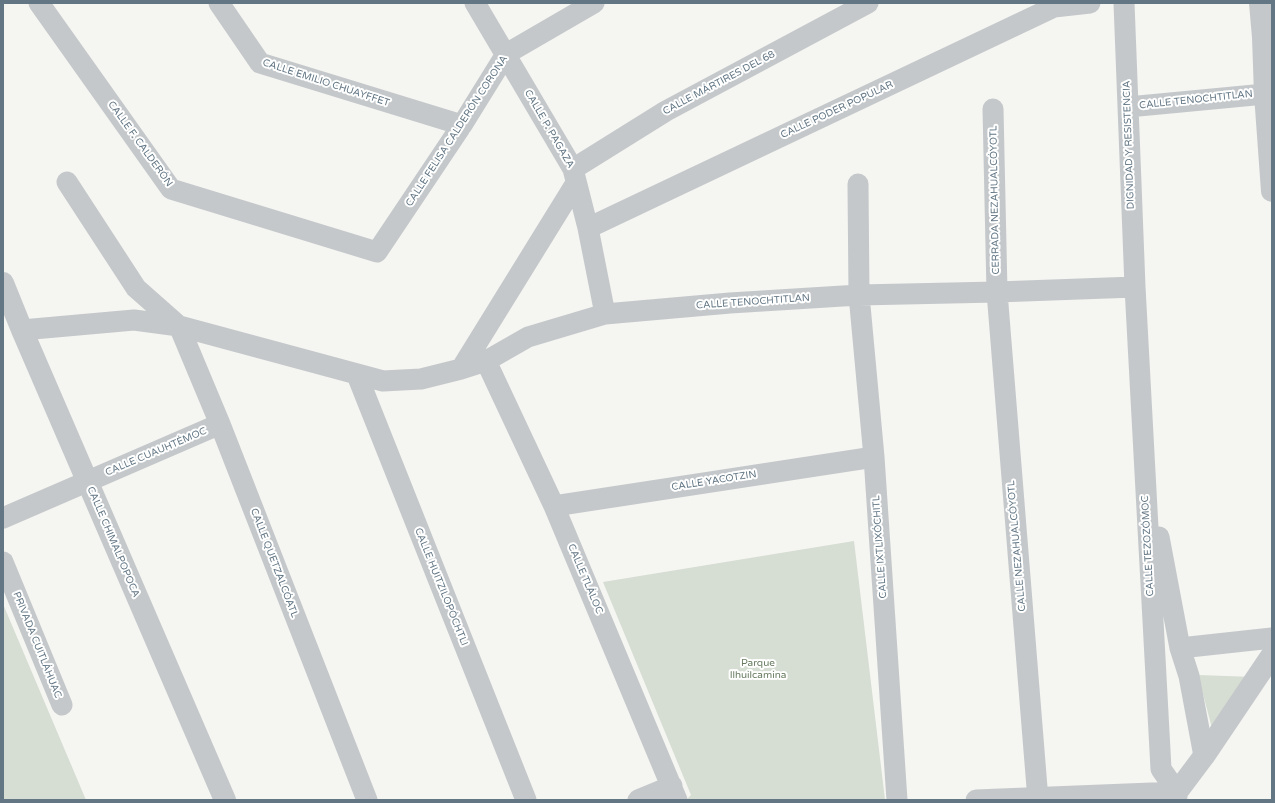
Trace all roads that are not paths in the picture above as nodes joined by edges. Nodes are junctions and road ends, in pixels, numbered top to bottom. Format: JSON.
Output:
{"nodes":[{"id":1,"x":39,"y":3,"type":"edge"},
{"id":2,"x":219,"y":3,"type":"edge"},
{"id":3,"x":475,"y":3,"type":"edge"},
{"id":4,"x":594,"y":3,"type":"edge"},
{"id":5,"x":868,"y":3,"type":"edge"},
{"id":6,"x":1090,"y":3,"type":"edge"},
{"id":7,"x":1124,"y":3,"type":"edge"},
{"id":8,"x":1260,"y":3,"type":"edge"},
{"id":9,"x":1267,"y":35,"type":"edge"},
{"id":10,"x":506,"y":54,"type":"junction"},
{"id":11,"x":1265,"y":94,"type":"junction"},
{"id":12,"x":1128,"y":107,"type":"junction"},
{"id":13,"x":993,"y":109,"type":"dead end"},
{"id":14,"x":462,"y":125,"type":"junction"},
{"id":15,"x":574,"y":176,"type":"junction"},
{"id":16,"x":67,"y":182,"type":"dead end"},
{"id":17,"x":858,"y":184,"type":"dead end"},
{"id":18,"x":1272,"y":191,"type":"edge"},
{"id":19,"x":588,"y":228,"type":"junction"},
{"id":20,"x":377,"y":252,"type":"joint"},
{"id":21,"x":3,"y":285,"type":"edge"},
{"id":22,"x":1135,"y":287,"type":"junction"},
{"id":23,"x":997,"y":292,"type":"junction"},
{"id":24,"x":859,"y":295,"type":"junction"},
{"id":25,"x":605,"y":314,"type":"junction"},
{"id":26,"x":179,"y":326,"type":"junction"},
{"id":27,"x":22,"y":330,"type":"junction"},
{"id":28,"x":486,"y":361,"type":"junction"},
{"id":29,"x":461,"y":369,"type":"junction"},
{"id":30,"x":357,"y":375,"type":"junction"},
{"id":31,"x":220,"y":424,"type":"junction"},
{"id":32,"x":874,"y":457,"type":"junction"},
{"id":33,"x":87,"y":481,"type":"junction"},
{"id":34,"x":1145,"y":484,"type":"junction"},
{"id":35,"x":554,"y":506,"type":"junction"},
{"id":36,"x":3,"y":518,"type":"edge"},
{"id":37,"x":3,"y":562,"type":"edge"},
{"id":38,"x":1272,"y":638,"type":"edge"},
{"id":39,"x":1180,"y":648,"type":"junction"},
{"id":40,"x":1272,"y":655,"type":"edge"},
{"id":41,"x":62,"y":705,"type":"dead end"},
{"id":42,"x":1204,"y":756,"type":"junction"},
{"id":43,"x":674,"y":793,"type":"edge"},
{"id":44,"x":1176,"y":796,"type":"edge"},
{"id":45,"x":1038,"y":798,"type":"edge"},
{"id":46,"x":225,"y":800,"type":"edge"},
{"id":47,"x":367,"y":800,"type":"edge"},
{"id":48,"x":526,"y":800,"type":"edge"},
{"id":49,"x":638,"y":800,"type":"edge"},
{"id":50,"x":897,"y":800,"type":"edge"},
{"id":51,"x":976,"y":800,"type":"edge"}],
"edges":[{"from":1,"to":20,"type":"street","name":"CALLE F. CALDERÓN"},
{"from":2,"to":14,"type":"street","name":"CALLE EMILIO CHUAYFFET"},
{"from":3,"to":10,"type":"street","name":"CALLE P. PAGAZA"},
{"from":4,"to":10,"type":"street","name":"CALLE FELISA CALDERÓN CORONA"},
{"from":5,"to":15,"type":"street","name":"CALLE MÁRTIRES DEL 68"},
{"from":6,"to":19,"type":"street","name":"CALLE PODER POPULAR"},
{"from":7,"to":12,"type":"street","name":"DIGNIDAD Y RESISTENCIA"},
{"from":8,"to":9,"type":"street"},
{"from":9,"to":11,"type":"street"},
{"from":10,"to":14,"type":"street","name":"CALLE FELISA CALDERÓN CORONA"},
{"from":10,"to":15,"type":"street","name":"CALLE P. PAGAZA"},
{"from":11,"to":12,"type":"street","name":"CALLE TENOCHTITLAN"},
{"from":11,"to":18,"type":"street"},
{"from":12,"to":22,"type":"street","name":"DIGNIDAD Y RESISTENCIA"},
{"from":13,"to":23,"type":"street","name":"CERRADA NEZAHUALCÓYOTL"},
{"from":14,"to":20,"type":"street","name":"CALLE FELISA CALDERÓN CORONA"},
{"from":15,"to":19,"type":"street","name":"CALLE P. PAGAZA"},
{"from":15,"to":29,"type":"street"},
{"from":16,"to":26,"type":"street"},
{"from":17,"to":24,"type":"street","name":"CALLE IXTLIXÓCHITL"},
{"from":19,"to":25,"type":"street","name":"CALLE P. PAGAZA"},
{"from":21,"to":27,"type":"street","name":"CALLE CHIMALPOPOCA"},
{"from":22,"to":23,"type":"street","name":"CALLE TENOCHTITLAN"},
{"from":22,"to":34,"type":"street","name":"CALLE TEZOZÓMOC"},
{"from":23,"to":24,"type":"street","name":"CALLE TENOCHTITLAN"},
{"from":23,"to":45,"type":"street","name":"CALLE NEZAHUALCÓYOTL"},
{"from":24,"to":25,"type":"street","name":"CALLE TENOCHTITLAN"},
{"from":24,"to":32,"type":"street","name":"CALLE IXTLIXÓCHITL"},
{"from":25,"to":28,"type":"street","name":"CALLE TENOCHTITLAN"},
{"from":26,"to":27,"type":"street"},
{"from":26,"to":30,"type":"street"},
{"from":26,"to":31,"type":"street","name":"CALLE QUETZALCÓATL"},
{"from":27,"to":33,"type":"street","name":"CALLE CHIMALPOPOCA"},
{"from":28,"to":29,"type":"street","name":"CALLE TENOCHTITLAN"},
{"from":28,"to":35,"type":"street","name":"CALLE TLÁLOC"},
{"from":29,"to":30,"type":"street","name":"CALLE TENOCHTITLAN"},
{"from":30,"to":48,"type":"street","name":"CALLE HUITZILOPÓCHTLI"},
{"from":31,"to":33,"type":"street","name":"CALLE CUAUHTÉMOC"},
{"from":31,"to":47,"type":"street","name":"CALLE QUETZALCÓATL"},
{"from":32,"to":35,"type":"street","name":"CALLE YACOTZIN"},
{"from":32,"to":50,"type":"street","name":"CALLE IXTLIXÓCHITL"},
{"from":33,"to":36,"type":"street","name":"CALLE CUAUHTÉMOC"},
{"from":33,"to":46,"type":"street","name":"CALLE CHIMALPOPOCA"},
{"from":34,"to":39,"type":"street"},
{"from":34,"to":44,"type":"street","name":"CALLE TEZOZÓMOC"},
{"from":35,"to":43,"type":"street","name":"CALLE TLÁLOC"},
{"from":37,"to":41,"type":"street","name":"PRIVADA CUITLÁHUAC"},
{"from":38,"to":39,"type":"street"},
{"from":39,"to":42,"type":"street"},
{"from":40,"to":42,"type":"street"},
{"from":42,"to":44,"type":"street"},
{"from":43,"to":49,"type":"street"},
{"from":44,"to":45,"type":"street"},
{"from":45,"to":51,"type":"street"}]}
